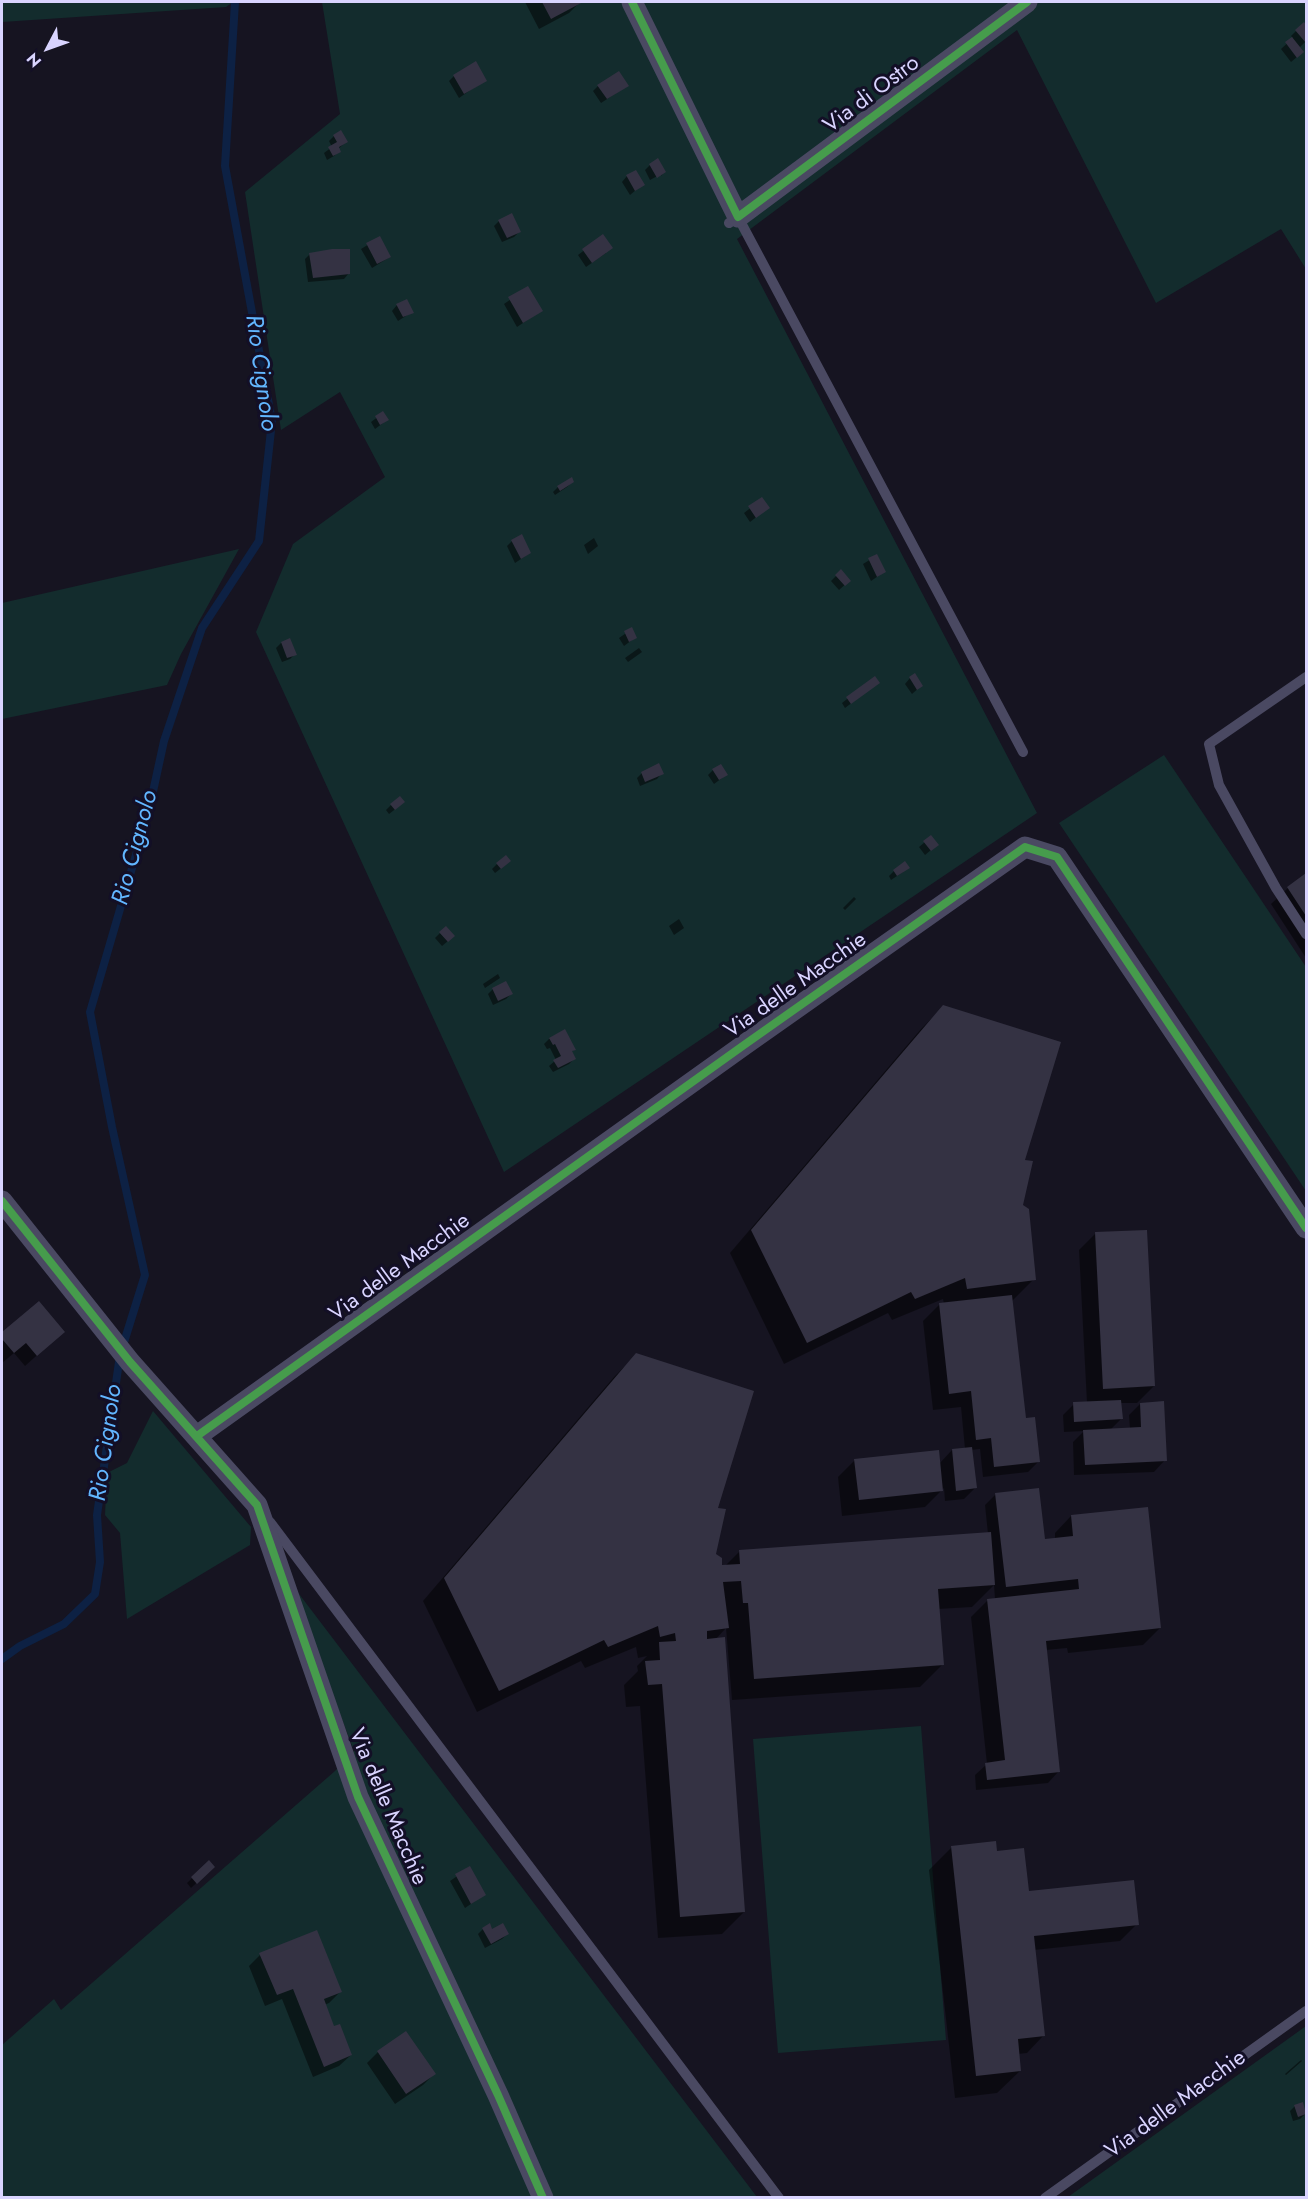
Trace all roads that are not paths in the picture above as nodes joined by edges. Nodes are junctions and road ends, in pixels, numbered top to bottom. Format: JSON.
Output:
{"nodes":[{"id":1,"x":632,"y":2,"type":"edge"},
{"id":2,"x":1027,"y":2,"type":"edge"},
{"id":3,"x":734,"y":220,"type":"junction"},
{"id":4,"x":1306,"y":677,"type":"edge"},
{"id":5,"x":1023,"y":752,"type":"dead end"},
{"id":6,"x":1306,"y":933,"type":"edge"},
{"id":7,"x":2,"y":1201,"type":"edge"},
{"id":8,"x":1306,"y":1228,"type":"edge"},
{"id":9,"x":197,"y":1436,"type":"junction"},
{"id":10,"x":257,"y":1505,"type":"junction"},
{"id":11,"x":1306,"y":2011,"type":"edge"},
{"id":12,"x":543,"y":2198,"type":"edge"},
{"id":13,"x":779,"y":2198,"type":"edge"},
{"id":14,"x":1045,"y":2198,"type":"edge"}],
"edges":[{"from":1,"to":3,"type":"street"},
{"from":2,"to":3,"type":"street","name":"Via di Ostro"},
{"from":3,"to":5,"type":"lane"},
{"from":4,"to":6,"type":"lane"},
{"from":7,"to":9,"type":"street","name":"Via delle Macchie"},
{"from":8,"to":9,"type":"street","name":"Via delle Macchie"},
{"from":9,"to":10,"type":"street","name":"Via delle Macchie"},
{"from":10,"to":12,"type":"street","name":"Via delle Macchie"},
{"from":10,"to":13,"type":"lane","name":"Via delle Macchie"},
{"from":11,"to":14,"type":"lane","name":"Via delle Macchie"}]}
